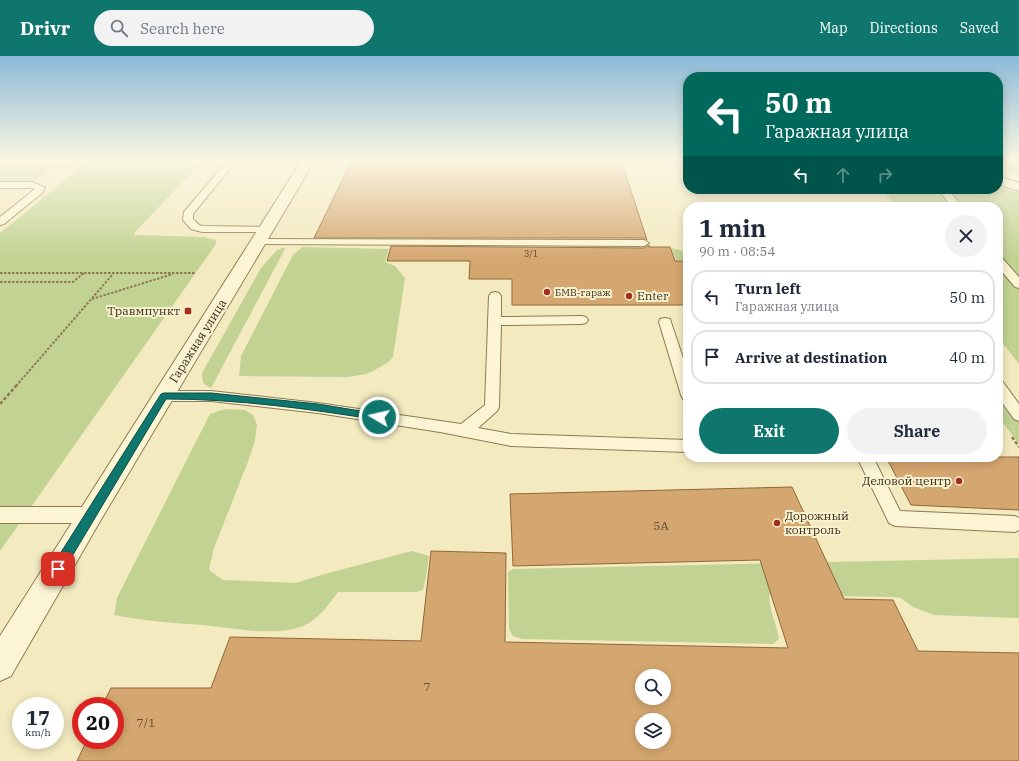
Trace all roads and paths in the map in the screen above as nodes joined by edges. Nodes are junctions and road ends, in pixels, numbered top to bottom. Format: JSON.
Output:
{"nodes":[{"id":1,"x":37,"y":193,"type":"edge"},
{"id":2,"x":206,"y":193,"type":"edge"},
{"id":3,"x":289,"y":193,"type":"edge"},
{"id":4,"x":947,"y":194,"type":"edge"},
{"id":5,"x":953,"y":202,"type":"edge"},
{"id":6,"x":0,"y":222,"type":"edge"},
{"id":7,"x":263,"y":236,"type":"junction"},
{"id":8,"x":644,"y":243,"type":"dead end"},
{"id":9,"x":1003,"y":266,"type":"edge"},
{"id":10,"x":0,"y":273,"type":"edge"},
{"id":11,"x":84,"y":273,"type":"junction"},
{"id":12,"x":114,"y":273,"type":"junction"},
{"id":13,"x":176,"y":273,"type":"junction"},
{"id":14,"x":196,"y":273,"type":"dead end"},
{"id":15,"x":0,"y":282,"type":"edge"},
{"id":16,"x":1019,"y":284,"type":"edge"},
{"id":17,"x":495,"y":296,"type":"dead end"},
{"id":18,"x":91,"y":299,"type":"junction"},
{"id":19,"x":582,"y":320,"type":"dead end"},
{"id":20,"x":495,"y":321,"type":"junction"},
{"id":21,"x":665,"y":322,"type":"dead end"},
{"id":22,"x":683,"y":379,"type":"edge"},
{"id":23,"x":1003,"y":393,"type":"edge"},
{"id":24,"x":164,"y":396,"type":"junction"},
{"id":25,"x":0,"y":404,"type":"edge"},
{"id":26,"x":1019,"y":415,"type":"edge"},
{"id":27,"x":464,"y":431,"type":"junction"},
{"id":28,"x":683,"y":446,"type":"edge"},
{"id":29,"x":867,"y":462,"type":"edge"},
{"id":30,"x":0,"y":515,"type":"edge"},
{"id":31,"x":90,"y":515,"type":"junction"},
{"id":32,"x":1015,"y":524,"type":"dead end"},
{"id":33,"x":0,"y":665,"type":"edge"}],
"edges":[{"from":1,"to":6,"type":"lane"},
{"from":2,"to":7,"type":"lane"},
{"from":3,"to":7,"type":"street","name":"Гаражная улица"},
{"from":4,"to":5,"type":"lane"},
{"from":7,"to":8,"type":"lane"},
{"from":7,"to":24,"type":"street","name":"Гаражная улица"},
{"from":9,"to":16,"type":"lane"},
{"from":10,"to":11,"type":"path"},
{"from":11,"to":12,"type":"path"},
{"from":11,"to":15,"type":"path"},
{"from":12,"to":13,"type":"path"},
{"from":12,"to":18,"type":"path"},
{"from":13,"to":14,"type":"path"},
{"from":13,"to":18,"type":"path"},
{"from":17,"to":20,"type":"lane"},
{"from":18,"to":25,"type":"path"},
{"from":19,"to":20,"type":"lane"},
{"from":20,"to":27,"type":"lane"},
{"from":21,"to":22,"type":"lane"},
{"from":23,"to":26,"type":"lane"},
{"from":24,"to":27,"type":"lane"},
{"from":24,"to":31,"type":"street","name":"Гаражная улица"},
{"from":27,"to":28,"type":"lane"},
{"from":29,"to":32,"type":"lane"},
{"from":30,"to":31,"type":"lane"},
{"from":31,"to":33,"type":"street","name":"Гаражная улица"}]}
